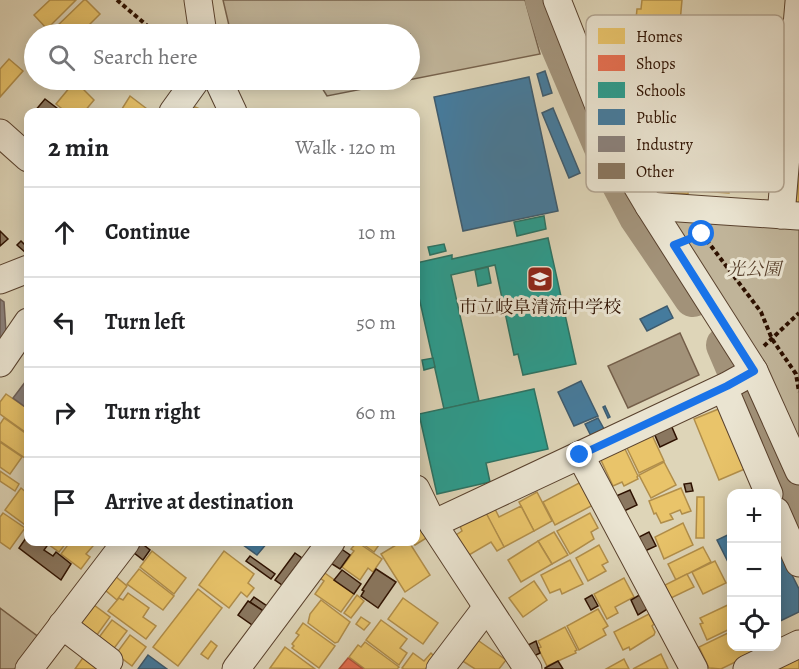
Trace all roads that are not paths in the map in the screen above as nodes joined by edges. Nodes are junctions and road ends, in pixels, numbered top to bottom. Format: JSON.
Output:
{"nodes":[{"id":1,"x":198,"y":0,"type":"edge"},
{"id":2,"x":557,"y":0,"type":"edge"},
{"id":3,"x":799,"y":2,"type":"edge"},
{"id":4,"x":202,"y":24,"type":"edge"},
{"id":5,"x":586,"y":73,"type":"edge"},
{"id":6,"x":189,"y":90,"type":"edge"},
{"id":7,"x":223,"y":90,"type":"edge"},
{"id":8,"x":176,"y":108,"type":"edge"},
{"id":9,"x":231,"y":108,"type":"edge"},
{"id":10,"x":0,"y":133,"type":"edge"},
{"id":11,"x":24,"y":154,"type":"edge"},
{"id":12,"x":641,"y":192,"type":"edge"},
{"id":13,"x":649,"y":206,"type":"junction"},
{"id":14,"x":790,"y":215,"type":"edge"},
{"id":15,"x":24,"y":271,"type":"edge"},
{"id":16,"x":0,"y":280,"type":"edge"},
{"id":17,"x":24,"y":328,"type":"edge"},
{"id":18,"x":0,"y":363,"type":"edge"},
{"id":19,"x":740,"y":376,"type":"junction"},
{"id":20,"x":580,"y":455,"type":"junction"},
{"id":21,"x":799,"y":471,"type":"edge"},
{"id":22,"x":768,"y":489,"type":"edge"},
{"id":23,"x":420,"y":497,"type":"edge"},
{"id":24,"x":781,"y":520,"type":"edge"},
{"id":25,"x":433,"y":524,"type":"junction"},
{"id":26,"x":116,"y":546,"type":"edge"},
{"id":27,"x":328,"y":546,"type":"edge"},
{"id":28,"x":799,"y":563,"type":"edge"},
{"id":29,"x":487,"y":607,"type":"junction"},
{"id":30,"x":63,"y":625,"type":"junction"},
{"id":31,"x":799,"y":644,"type":"edge"},
{"id":32,"x":109,"y":661,"type":"dead end"},
{"id":33,"x":29,"y":669,"type":"edge"},
{"id":34,"x":236,"y":669,"type":"edge"},
{"id":35,"x":440,"y":669,"type":"edge"},
{"id":36,"x":528,"y":669,"type":"edge"},
{"id":37,"x":694,"y":669,"type":"edge"},
{"id":38,"x":747,"y":669,"type":"edge"}],
"edges":[{"from":1,"to":4,"type":"street"},
{"from":2,"to":5,"type":"street"},
{"from":3,"to":14,"type":"street"},
{"from":6,"to":8,"type":"street"},
{"from":7,"to":9,"type":"street"},
{"from":10,"to":11,"type":"street"},
{"from":12,"to":13,"type":"street"},
{"from":13,"to":14,"type":"street"},
{"from":13,"to":19,"type":"street"},
{"from":15,"to":16,"type":"street"},
{"from":17,"to":18,"type":"street"},
{"from":19,"to":20,"type":"street"},
{"from":19,"to":21,"type":"street"},
{"from":19,"to":22,"type":"street"},
{"from":20,"to":25,"type":"street"},
{"from":20,"to":37,"type":"street"},
{"from":23,"to":25,"type":"street"},
{"from":24,"to":28,"type":"street"},
{"from":25,"to":29,"type":"street"},
{"from":26,"to":30,"type":"street"},
{"from":27,"to":34,"type":"street"},
{"from":29,"to":35,"type":"street"},
{"from":29,"to":36,"type":"street"},
{"from":30,"to":32,"type":"street"},
{"from":30,"to":33,"type":"street"},
{"from":31,"to":38,"type":"street"}]}
